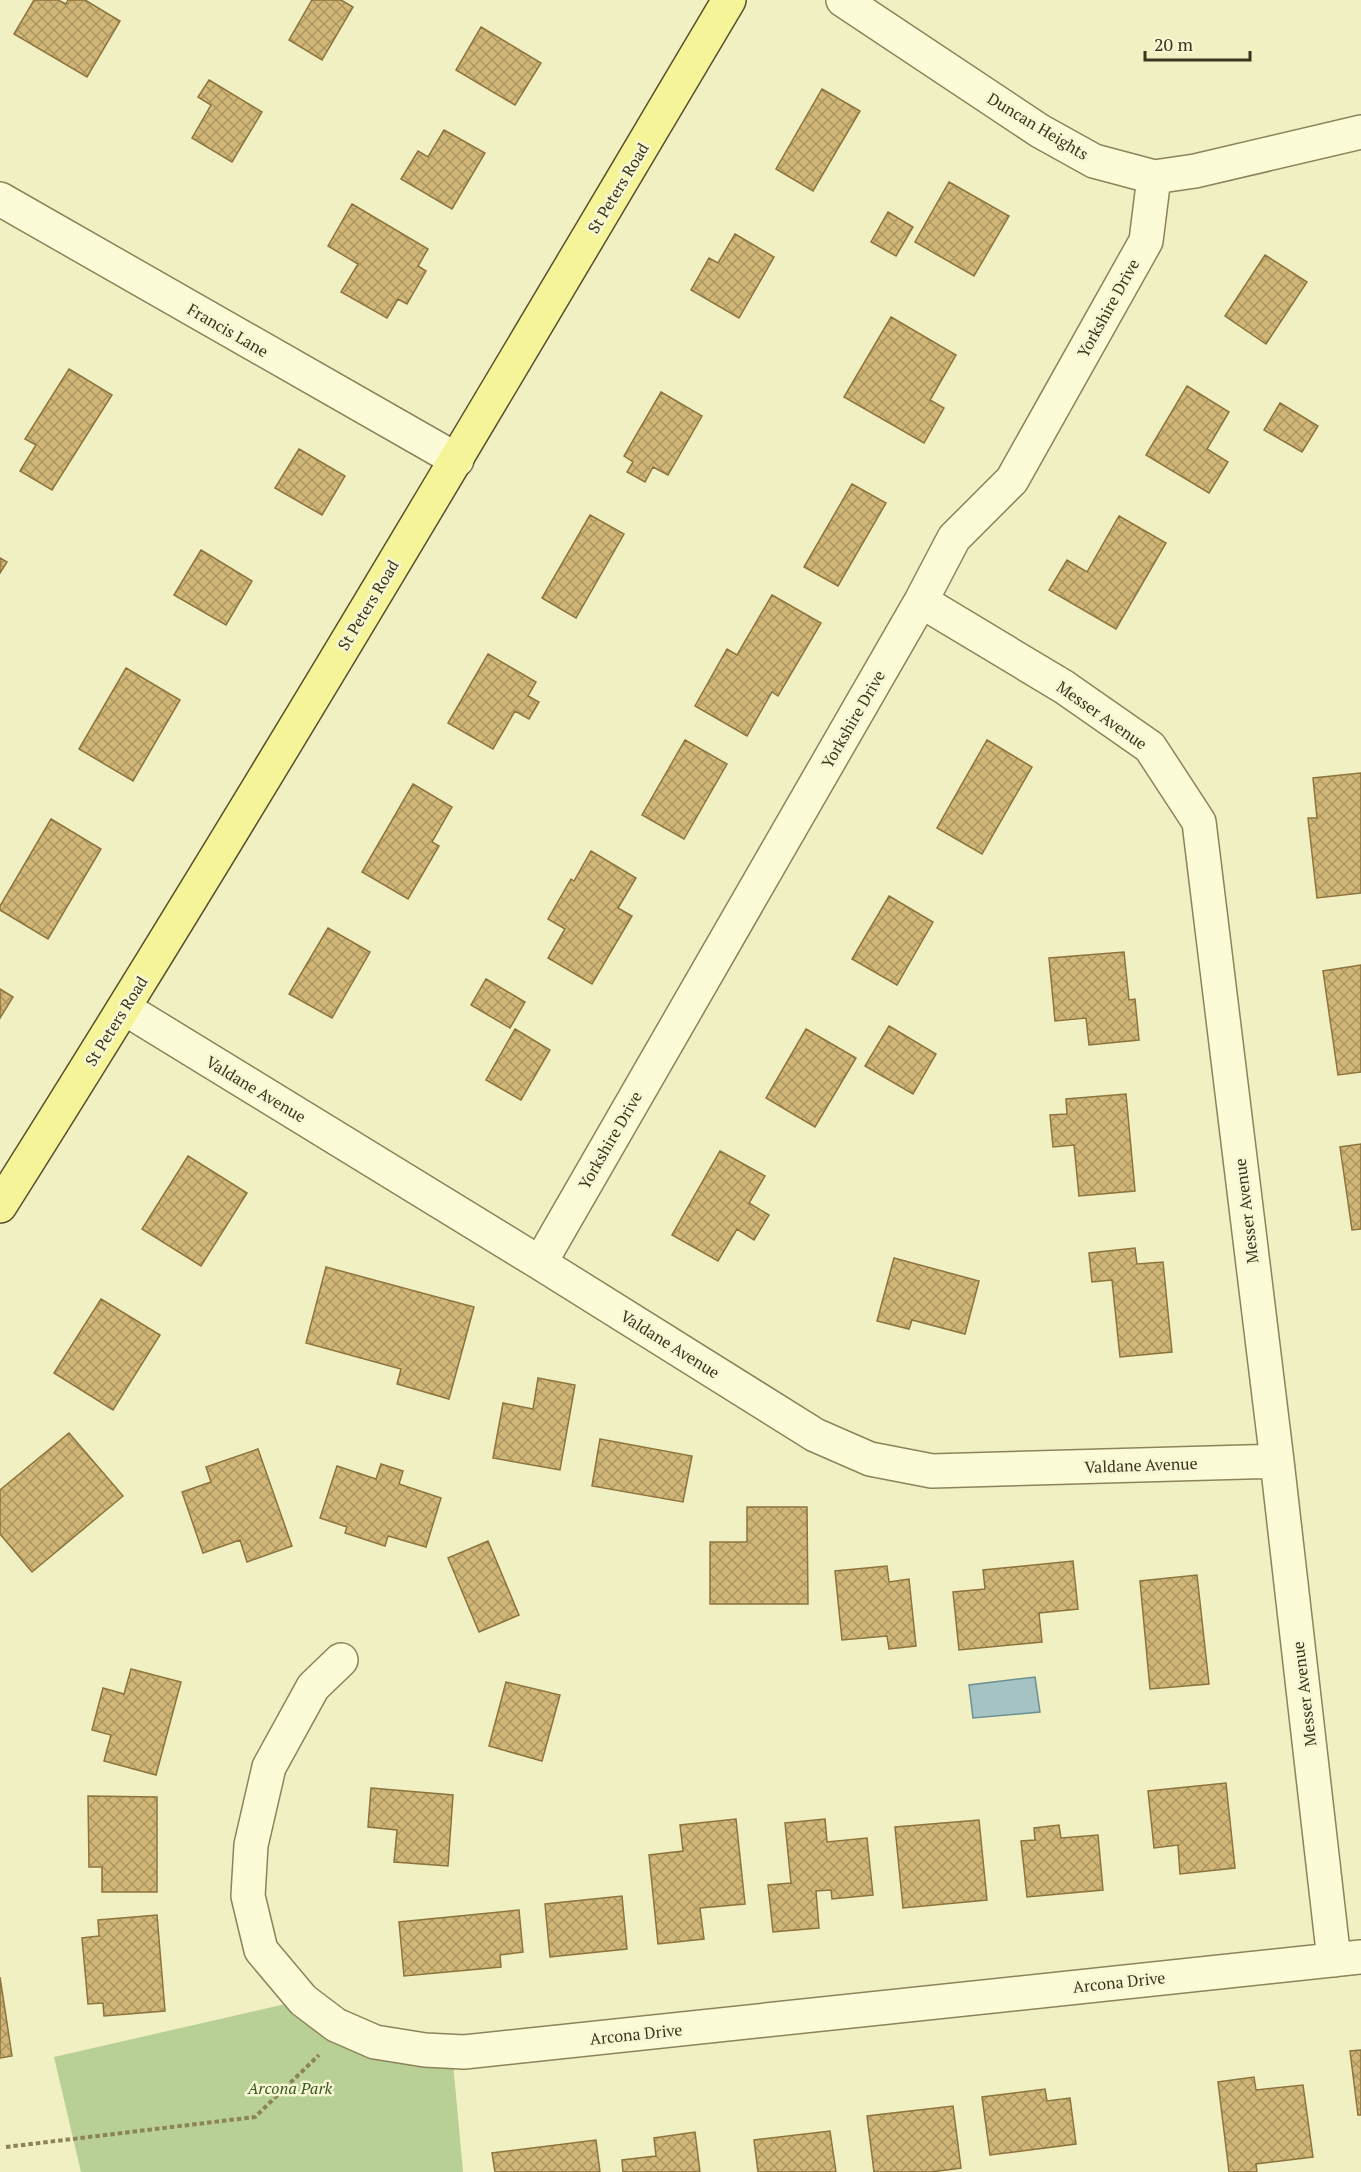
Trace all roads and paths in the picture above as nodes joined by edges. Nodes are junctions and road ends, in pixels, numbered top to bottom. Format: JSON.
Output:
{"nodes":[{"id":1,"x":729,"y":0,"type":"edge"},
{"id":2,"x":843,"y":0,"type":"edge"},
{"id":3,"x":1361,"y":132,"type":"edge"},
{"id":4,"x":1154,"y":177,"type":"junction"},
{"id":5,"x":1,"y":202,"type":"edge"},
{"id":6,"x":457,"y":460,"type":"junction"},
{"id":7,"x":921,"y":601,"type":"junction"},
{"id":8,"x":124,"y":1008,"type":"junction"},
{"id":9,"x":0,"y":1206,"type":"edge"},
{"id":10,"x":540,"y":1263,"type":"junction"},
{"id":11,"x":1277,"y":1461,"type":"junction"},
{"id":12,"x":341,"y":1660,"type":"dead end"},
{"id":13,"x":1347,"y":1958,"type":"edge"},
{"id":14,"x":346,"y":2029,"type":"junction"},
{"id":15,"x":6,"y":2147,"type":"dead end"}],
"edges":[{"from":1,"to":6,"type":"main road","name":"St Peters Road"},
{"from":2,"to":4,"type":"street","name":"Duncan Heights"},
{"from":3,"to":4,"type":"street","name":"Duncan Heights"},
{"from":4,"to":7,"type":"street","name":"Yorkshire Drive"},
{"from":5,"to":6,"type":"street","name":"Francis Lane"},
{"from":6,"to":8,"type":"main road","name":"St Peters Road"},
{"from":7,"to":10,"type":"street","name":"Yorkshire Drive"},
{"from":7,"to":11,"type":"street","name":"Messer Avenue"},
{"from":8,"to":9,"type":"main road","name":"St Peters Road"},
{"from":8,"to":10,"type":"street","name":"Valdane Avenue"},
{"from":10,"to":11,"type":"street","name":"Valdane Avenue"},
{"from":11,"to":13,"type":"street","name":"Messer Avenue"},
{"from":12,"to":14,"type":"street","name":"Arcona Drive"},
{"from":13,"to":14,"type":"street","name":"Arcona Drive"},
{"from":14,"to":15,"type":"path"}]}
